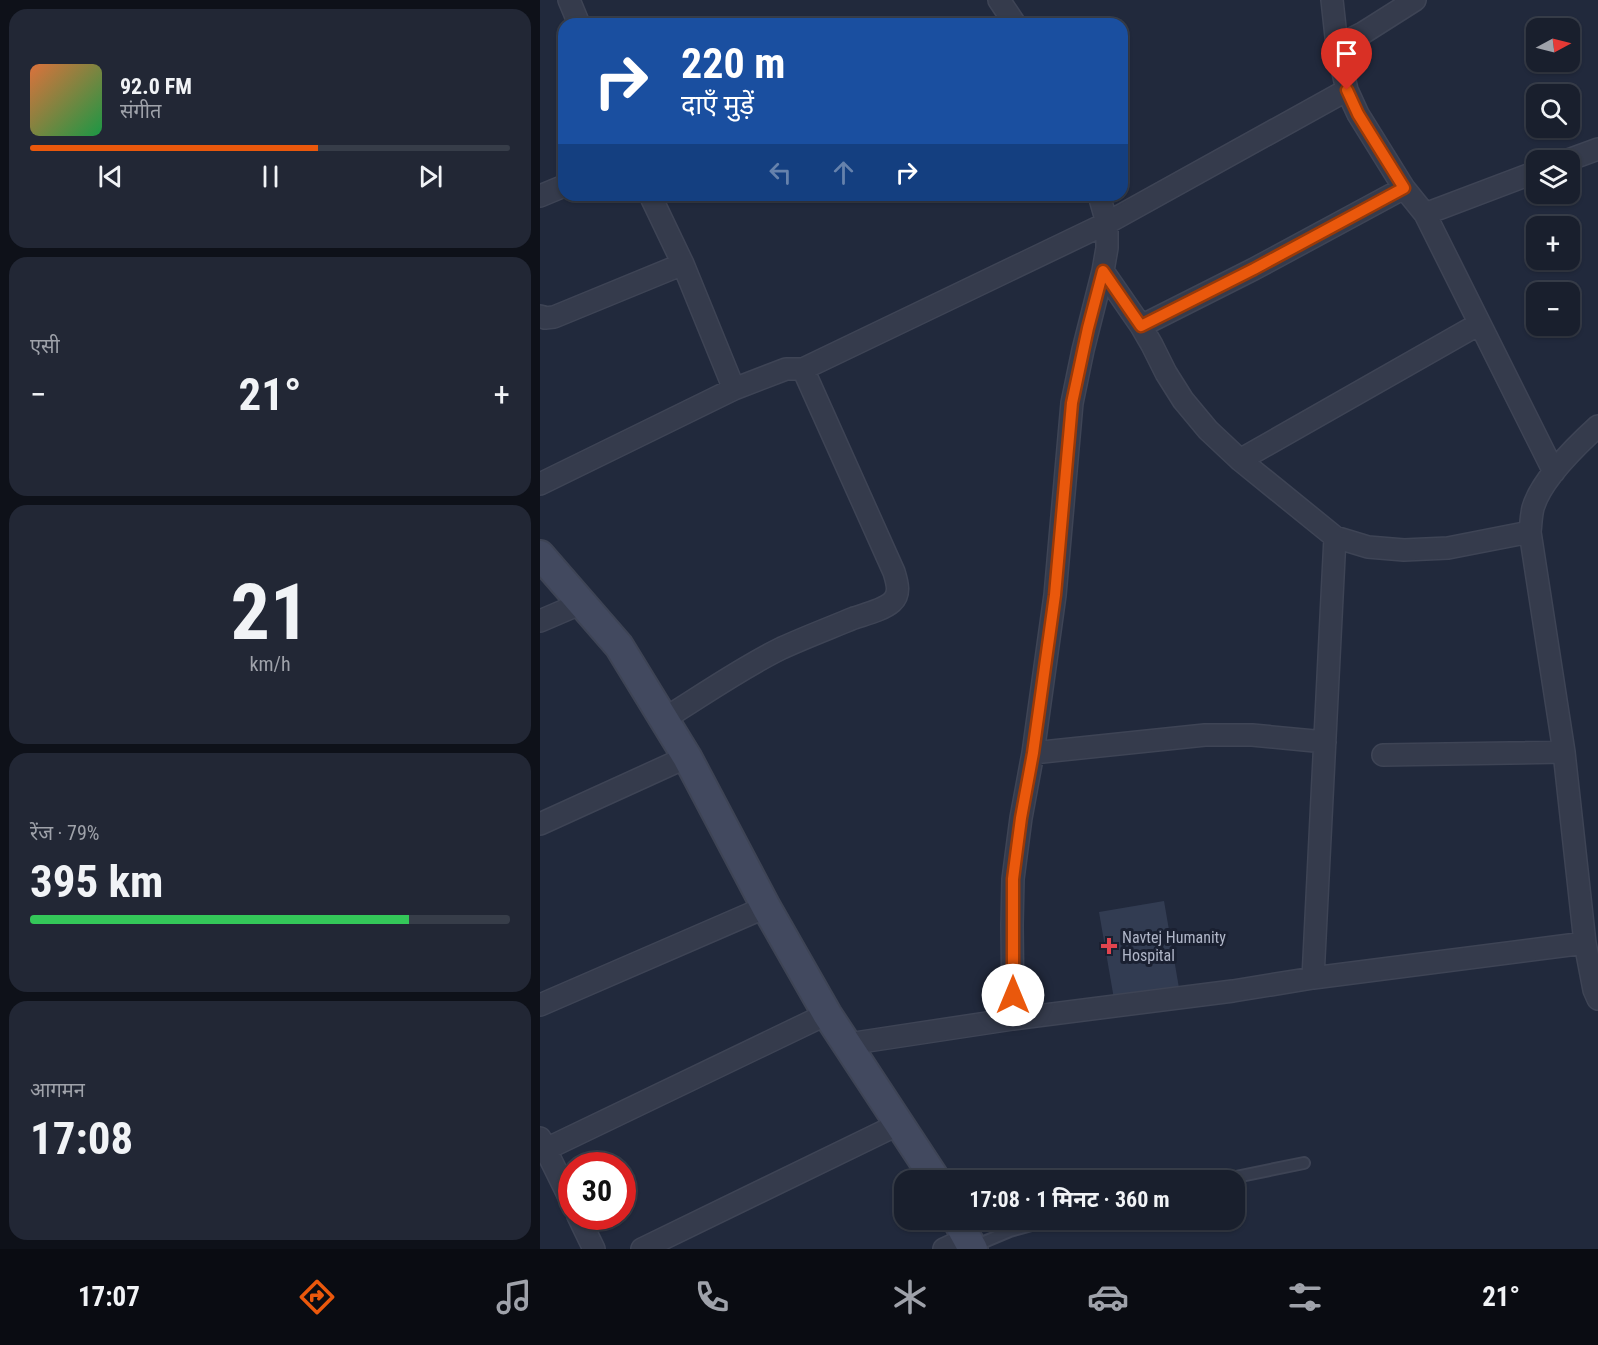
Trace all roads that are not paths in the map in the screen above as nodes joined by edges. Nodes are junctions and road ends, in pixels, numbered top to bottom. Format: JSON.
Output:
{"nodes":[{"id":1,"x":569,"y":0,"type":"edge"},
{"id":2,"x":999,"y":0,"type":"edge"},
{"id":3,"x":1332,"y":0,"type":"edge"},
{"id":4,"x":1415,"y":0,"type":"edge"},
{"id":5,"x":576,"y":18,"type":"edge"},
{"id":6,"x":1011,"y":18,"type":"edge"},
{"id":7,"x":1337,"y":46,"type":"junction"},
{"id":8,"x":1347,"y":90,"type":"junction"},
{"id":9,"x":1598,"y":149,"type":"edge"},
{"id":10,"x":1580,"y":156,"type":"edge"},
{"id":11,"x":1526,"y":176,"type":"edge"},
{"id":12,"x":558,"y":188,"type":"edge"},
{"id":13,"x":1404,"y":188,"type":"junction"},
{"id":14,"x":540,"y":196,"type":"edge"},
{"id":15,"x":653,"y":201,"type":"edge"},
{"id":16,"x":1101,"y":201,"type":"edge"},
{"id":17,"x":1425,"y":214,"type":"junction"},
{"id":18,"x":1107,"y":223,"type":"junction"},
{"id":19,"x":683,"y":264,"type":"junction"},
{"id":20,"x":1103,"y":271,"type":"junction"},
{"id":21,"x":540,"y":316,"type":"edge"},
{"id":22,"x":1479,"y":324,"type":"junction"},
{"id":23,"x":1141,"y":326,"type":"junction"},
{"id":24,"x":803,"y":369,"type":"junction"},
{"id":25,"x":734,"y":389,"type":"junction"},
{"id":26,"x":1598,"y":426,"type":"edge"},
{"id":27,"x":1240,"y":460,"type":"junction"},
{"id":28,"x":1554,"y":472,"type":"junction"},
{"id":29,"x":540,"y":484,"type":"edge"},
{"id":30,"x":1530,"y":532,"type":"junction"},
{"id":31,"x":1335,"y":537,"type":"junction"},
{"id":32,"x":540,"y":555,"type":"edge"},
{"id":33,"x":582,"y":603,"type":"junction"},
{"id":34,"x":540,"y":621,"type":"edge"},
{"id":35,"x":664,"y":719,"type":"junction"},
{"id":36,"x":1325,"y":742,"type":"junction"},
{"id":37,"x":1564,"y":752,"type":"junction"},
{"id":38,"x":1033,"y":753,"type":"junction"},
{"id":39,"x":1383,"y":755,"type":"dead end"},
{"id":40,"x":687,"y":758,"type":"junction"},
{"id":41,"x":540,"y":824,"type":"edge"},
{"id":42,"x":766,"y":907,"type":"junction"},
{"id":43,"x":1585,"y":944,"type":"junction"},
{"id":44,"x":1313,"y":978,"type":"junction"},
{"id":45,"x":1598,"y":999,"type":"edge"},
{"id":46,"x":540,"y":1005,"type":"edge"},
{"id":47,"x":827,"y":1014,"type":"junction"},
{"id":48,"x":1013,"y":1019,"type":"junction"},
{"id":49,"x":848,"y":1044,"type":"junction"},
{"id":50,"x":899,"y":1124,"type":"junction"},
{"id":51,"x":542,"y":1146,"type":"edge"},
{"id":52,"x":1304,"y":1163,"type":"dead end"},
{"id":53,"x":929,"y":1170,"type":"edge"},
{"id":54,"x":1245,"y":1175,"type":"edge"},
{"id":55,"x":558,"y":1176,"type":"edge"},
{"id":56,"x":585,"y":1230,"type":"edge"},
{"id":57,"x":1014,"y":1230,"type":"edge"},
{"id":58,"x":963,"y":1240,"type":"edge"},
{"id":59,"x":594,"y":1249,"type":"edge"},
{"id":60,"x":642,"y":1249,"type":"edge"}],
"edges":[{"from":1,"to":5,"type":"street"},
{"from":2,"to":6,"type":"street"},
{"from":3,"to":7,"type":"street"},
{"from":4,"to":7,"type":"street"},
{"from":7,"to":8,"type":"street"},
{"from":8,"to":13,"type":"street"},
{"from":8,"to":18,"type":"street"},
{"from":9,"to":10,"type":"street"},
{"from":11,"to":17,"type":"street"},
{"from":12,"to":14,"type":"street"},
{"from":13,"to":17,"type":"street"},
{"from":13,"to":23,"type":"street"},
{"from":15,"to":19,"type":"street"},
{"from":16,"to":18,"type":"street"},
{"from":17,"to":22,"type":"street"},
{"from":18,"to":20,"type":"street"},
{"from":18,"to":24,"type":"street"},
{"from":19,"to":21,"type":"street"},
{"from":19,"to":25,"type":"street"},
{"from":20,"to":23,"type":"street"},
{"from":20,"to":38,"type":"street"},
{"from":22,"to":27,"type":"street"},
{"from":22,"to":28,"type":"street"},
{"from":23,"to":27,"type":"street"},
{"from":24,"to":25,"type":"street"},
{"from":24,"to":35,"type":"street"},
{"from":25,"to":29,"type":"street"},
{"from":26,"to":28,"type":"street"},
{"from":27,"to":31,"type":"street"},
{"from":28,"to":30,"type":"street"},
{"from":30,"to":31,"type":"street"},
{"from":30,"to":37,"type":"street"},
{"from":31,"to":36,"type":"street"},
{"from":32,"to":33,"type":"street"},
{"from":33,"to":34,"type":"street"},
{"from":33,"to":35,"type":"street"},
{"from":35,"to":40,"type":"street"},
{"from":36,"to":38,"type":"street"},
{"from":36,"to":44,"type":"street"},
{"from":37,"to":39,"type":"street"},
{"from":37,"to":43,"type":"street"},
{"from":38,"to":48,"type":"street"},
{"from":40,"to":41,"type":"street"},
{"from":40,"to":42,"type":"street"},
{"from":42,"to":46,"type":"street"},
{"from":42,"to":47,"type":"street"},
{"from":43,"to":44,"type":"street"},
{"from":43,"to":45,"type":"street"},
{"from":44,"to":48,"type":"street"},
{"from":47,"to":49,"type":"street"},
{"from":47,"to":51,"type":"street"},
{"from":48,"to":49,"type":"street"},
{"from":49,"to":50,"type":"street"},
{"from":50,"to":53,"type":"street"},
{"from":50,"to":60,"type":"street"},
{"from":51,"to":55,"type":"street"},
{"from":52,"to":54,"type":"lane"},
{"from":56,"to":59,"type":"street"},
{"from":57,"to":58,"type":"lane"}]}
